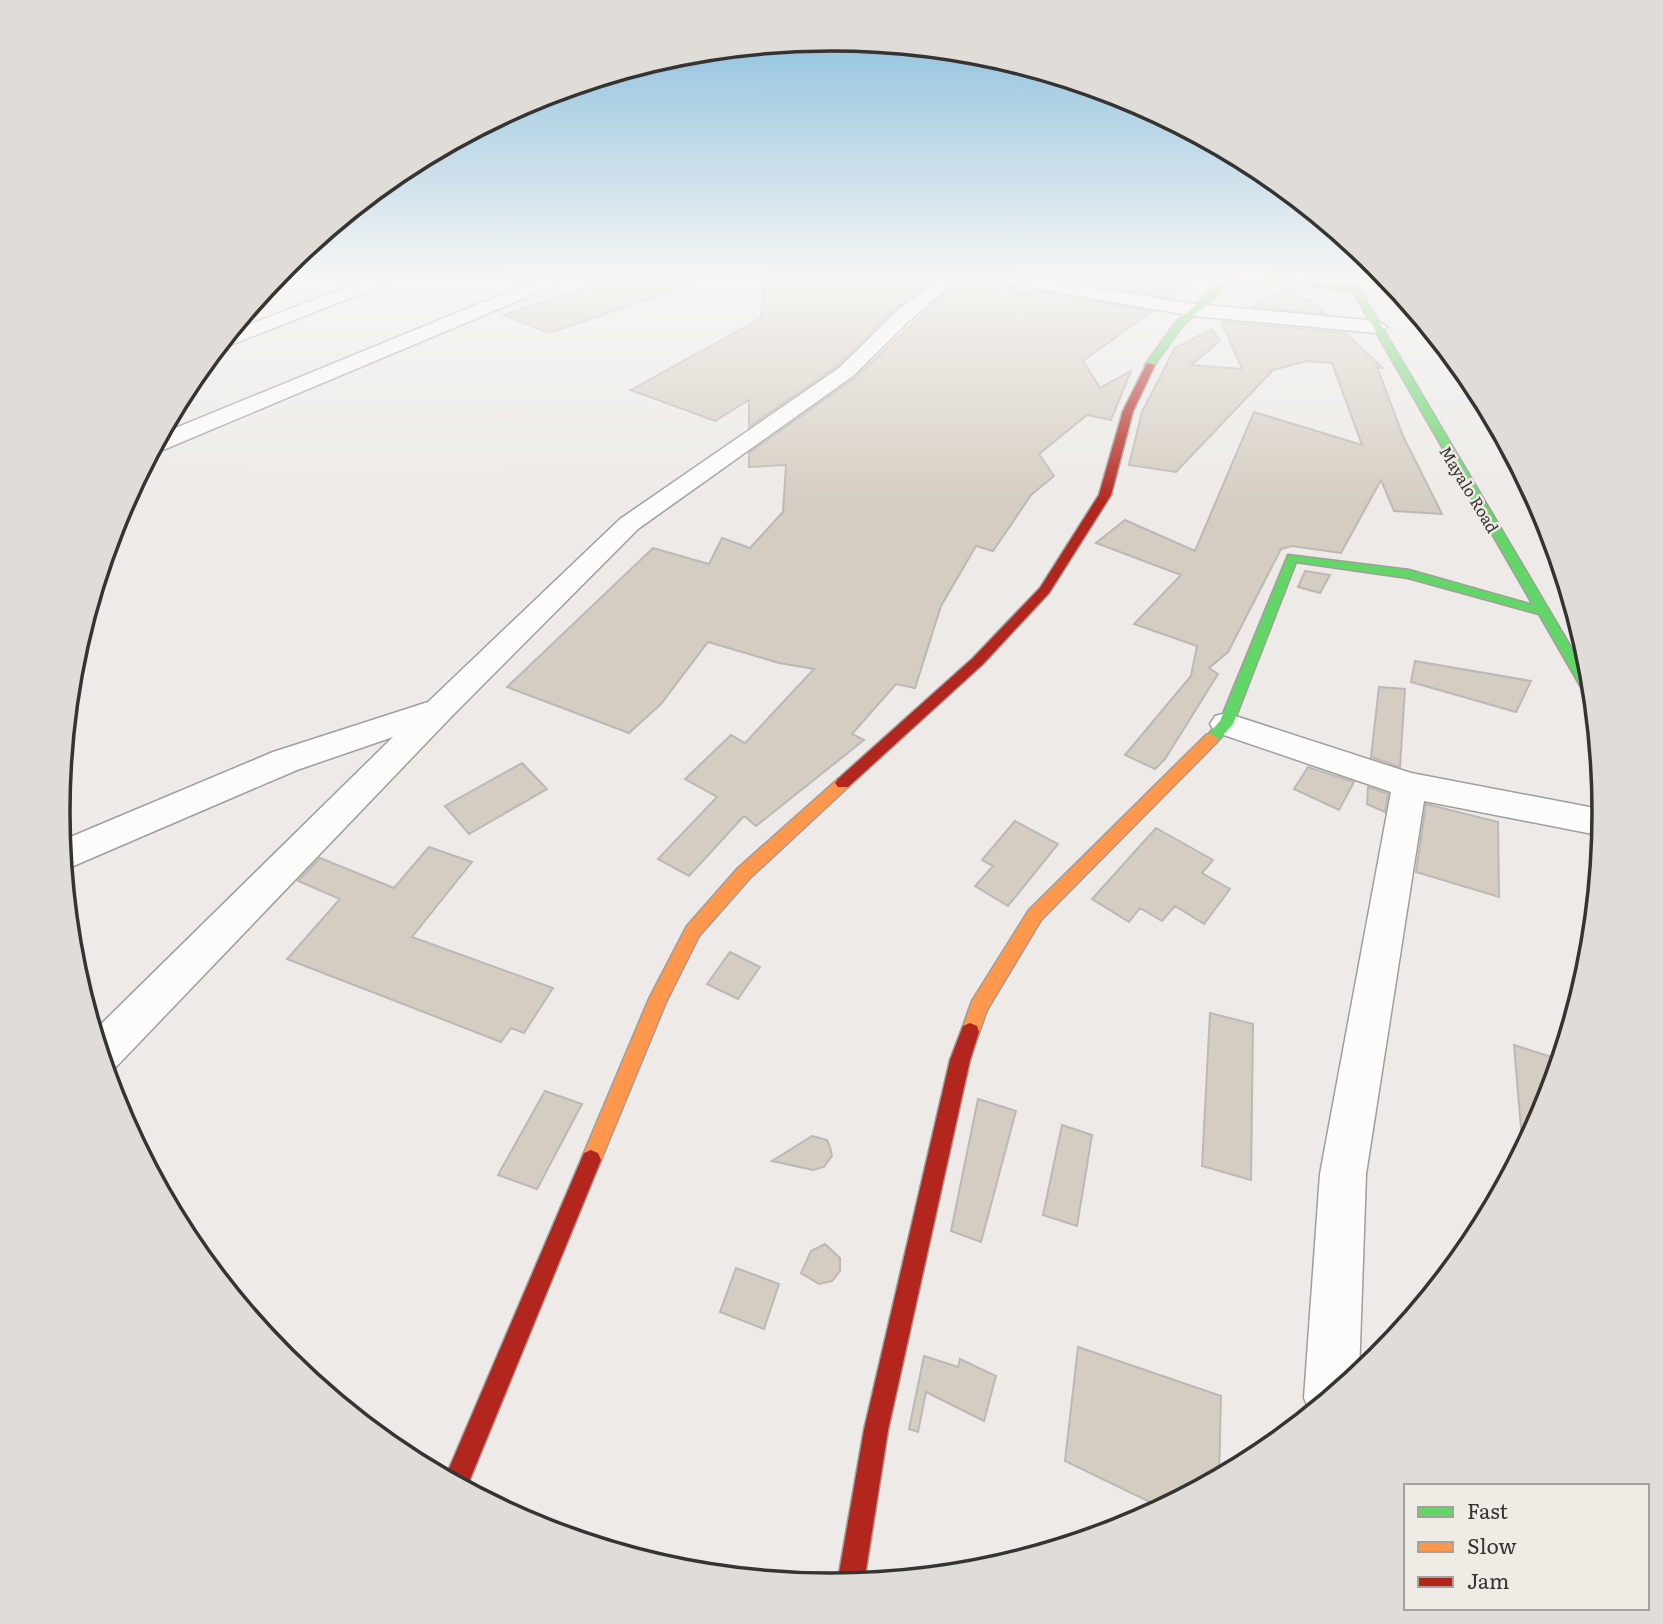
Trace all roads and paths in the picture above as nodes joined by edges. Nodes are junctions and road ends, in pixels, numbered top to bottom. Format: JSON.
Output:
{"nodes":[{"id":1,"x":375,"y":354,"type":"edge"},
{"id":2,"x":865,"y":354,"type":"edge"},
{"id":3,"x":1157,"y":354,"type":"edge"},
{"id":4,"x":1393,"y":354,"type":"edge"},
{"id":5,"x":167,"y":440,"type":"edge"},
{"id":6,"x":1545,"y":612,"type":"junction"},
{"id":7,"x":1580,"y":673,"type":"edge"},
{"id":8,"x":441,"y":708,"type":"junction"},
{"id":9,"x":1226,"y":724,"type":"junction"},
{"id":10,"x":1409,"y":785,"type":"junction"},
{"id":11,"x":1593,"y":821,"type":"edge"},
{"id":12,"x":72,"y":852,"type":"edge"},
{"id":13,"x":108,"y":1046,"type":"edge"},
{"id":14,"x":1332,"y":1385,"type":"edge"},
{"id":15,"x":459,"y":1475,"type":"edge"},
{"id":16,"x":852,"y":1573,"type":"edge"}],
"edges":[{"from":1,"to":5,"type":"street"},
{"from":2,"to":8,"type":"street"},
{"from":3,"to":15,"type":"street"},
{"from":4,"to":6,"type":"street","name":"Mayalo Road"},
{"from":6,"to":7,"type":"street","name":"Mayalo Road"},
{"from":6,"to":9,"type":"street"},
{"from":8,"to":12,"type":"street"},
{"from":8,"to":13,"type":"street"},
{"from":9,"to":10,"type":"street"},
{"from":9,"to":16,"type":"street"},
{"from":10,"to":11,"type":"street"},
{"from":10,"to":14,"type":"street"}]}
